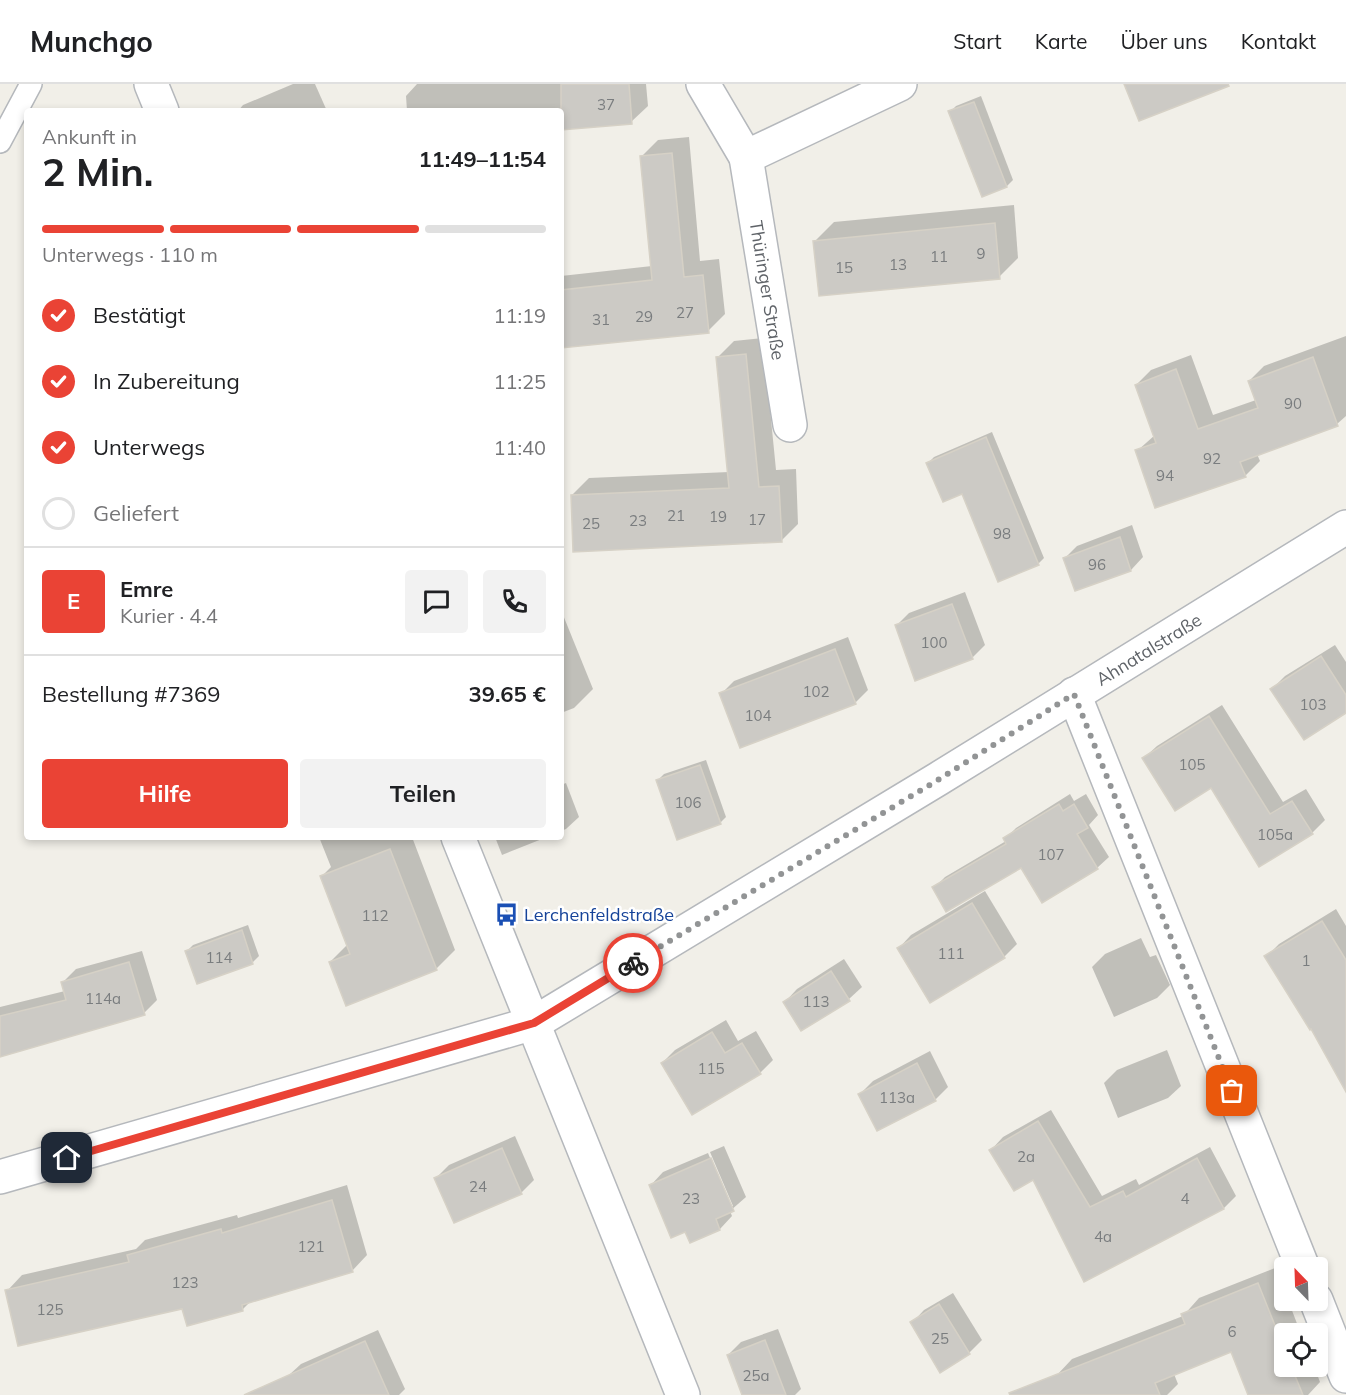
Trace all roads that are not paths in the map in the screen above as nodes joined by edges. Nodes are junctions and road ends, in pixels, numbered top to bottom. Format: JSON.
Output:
{"nodes":[{"id":1,"x":31,"y":84,"type":"edge"},
{"id":2,"x":151,"y":84,"type":"edge"},
{"id":3,"x":703,"y":84,"type":"edge"},
{"id":4,"x":900,"y":84,"type":"edge"},
{"id":5,"x":161,"y":108,"type":"edge"},
{"id":6,"x":0,"y":142,"type":"edge"},
{"id":7,"x":746,"y":157,"type":"junction"},
{"id":8,"x":790,"y":425,"type":"dead end"},
{"id":9,"x":1346,"y":527,"type":"edge"},
{"id":10,"x":1074,"y":694,"type":"junction"},
{"id":11,"x":459,"y":840,"type":"edge"},
{"id":12,"x":534,"y":1023,"type":"junction"},
{"id":13,"x":0,"y":1177,"type":"edge"},
{"id":14,"x":1298,"y":1257,"type":"edge"},
{"id":15,"x":1320,"y":1311,"type":"edge"},
{"id":16,"x":1346,"y":1376,"type":"edge"},
{"id":17,"x":683,"y":1395,"type":"edge"}],
"edges":[{"from":1,"to":6,"type":"lane"},
{"from":2,"to":5,"type":"street"},
{"from":3,"to":7,"type":"street","name":"Thüringer Straße"},
{"from":4,"to":7,"type":"street"},
{"from":7,"to":8,"type":"street","name":"Thüringer Straße"},
{"from":9,"to":10,"type":"street","name":"Ahnatalstraße"},
{"from":10,"to":12,"type":"street","name":"Ahnatalstraße"},
{"from":10,"to":14,"type":"street"},
{"from":11,"to":12,"type":"street"},
{"from":12,"to":13,"type":"street","name":"Ahnatalstraße"},
{"from":12,"to":17,"type":"street"},
{"from":15,"to":16,"type":"street"}]}
